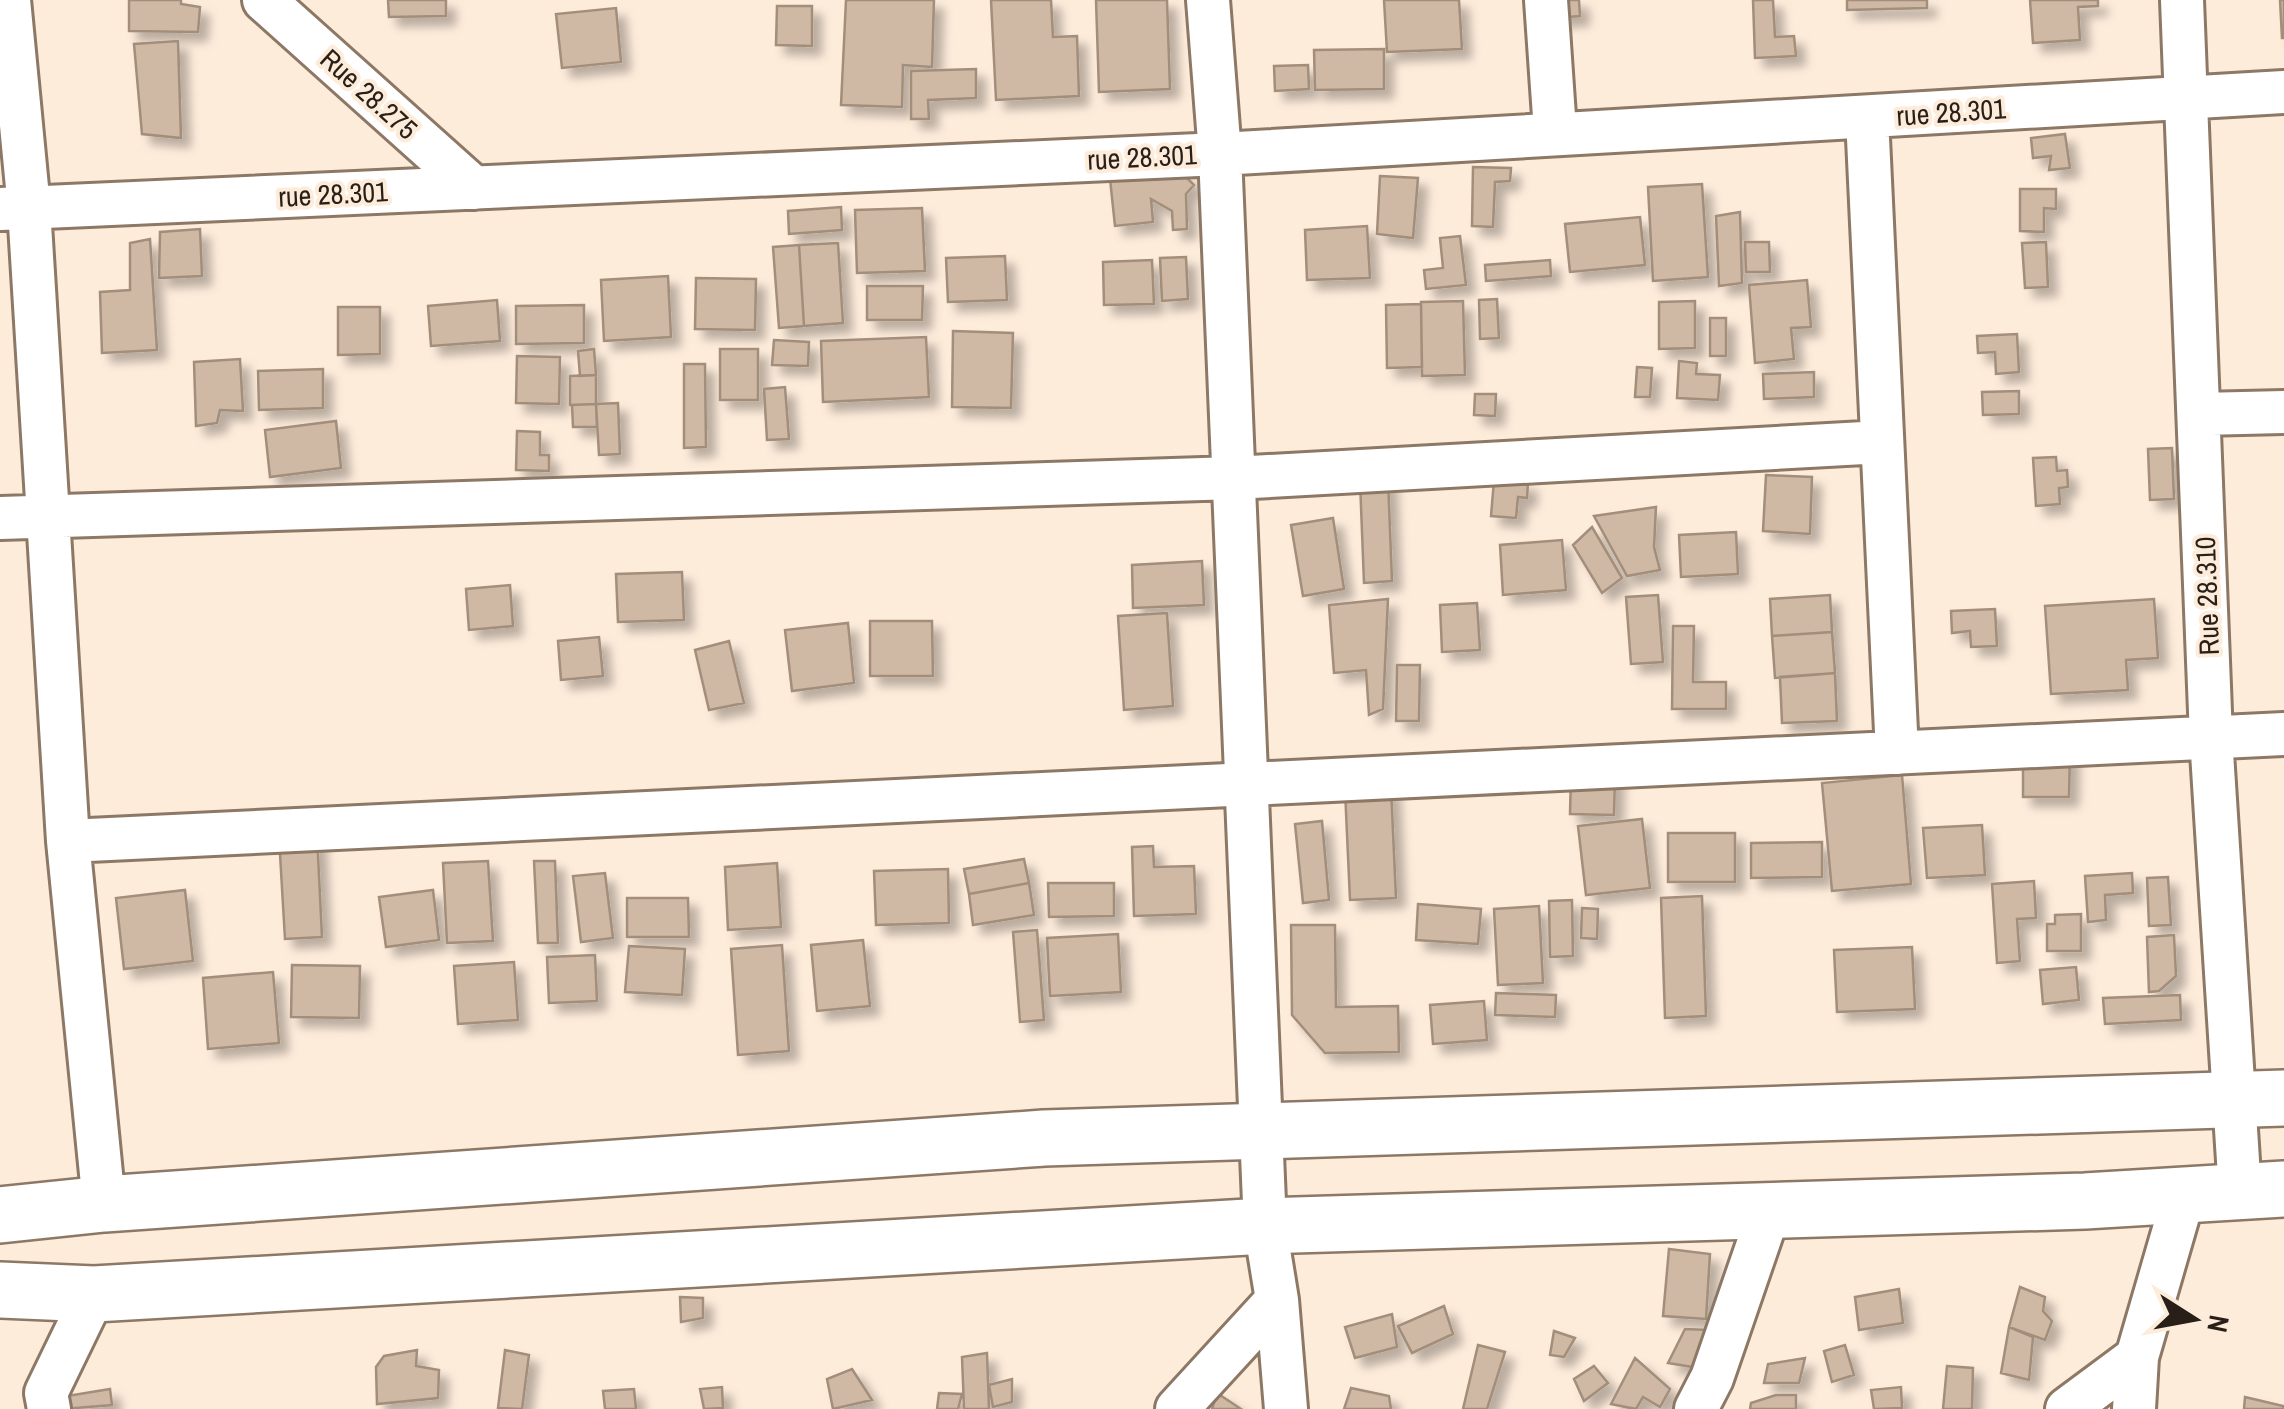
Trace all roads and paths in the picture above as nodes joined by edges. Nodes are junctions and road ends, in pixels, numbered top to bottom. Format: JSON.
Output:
{"nodes":[{"id":1,"x":9,"y":0,"type":"edge"},
{"id":2,"x":264,"y":0,"type":"edge"},
{"id":3,"x":1208,"y":0,"type":"edge"},
{"id":4,"x":1546,"y":0,"type":"edge"},
{"id":5,"x":2182,"y":0,"type":"edge"},
{"id":6,"x":2284,"y":92,"type":"edge"},
{"id":7,"x":2186,"y":96,"type":"junction"},
{"id":8,"x":1867,"y":118,"type":"junction"},
{"id":9,"x":1555,"y":131,"type":"junction"},
{"id":10,"x":1220,"y":154,"type":"junction"},
{"id":11,"x":474,"y":188,"type":"junction"},
{"id":12,"x":14,"y":209,"type":"edge"},
{"id":13,"x":2284,"y":412,"type":"edge"},
{"id":14,"x":2201,"y":414,"type":"junction"},
{"id":15,"x":1882,"y":442,"type":"junction"},
{"id":16,"x":1234,"y":478,"type":"junction"},
{"id":17,"x":45,"y":515,"type":"junction"},
{"id":18,"x":0,"y":518,"type":"edge"},
{"id":19,"x":2284,"y":734,"type":"edge"},
{"id":20,"x":2211,"y":738,"type":"junction"},
{"id":21,"x":1897,"y":752,"type":"junction"},
{"id":22,"x":1244,"y":784,"type":"junction"},
{"id":23,"x":68,"y":841,"type":"junction"},
{"id":24,"x":2259,"y":1099,"type":"edge"},
{"id":25,"x":1260,"y":1132,"type":"junction"},
{"id":26,"x":2262,"y":1190,"type":"edge"},
{"id":27,"x":2184,"y":1195,"type":"junction"},
{"id":28,"x":104,"y":1204,"type":"junction"},
{"id":29,"x":1769,"y":1212,"type":"junction"},
{"id":30,"x":0,"y":1216,"type":"edge"},
{"id":31,"x":1265,"y":1226,"type":"junction"},
{"id":32,"x":0,"y":1290,"type":"edge"},
{"id":33,"x":94,"y":1294,"type":"junction"},
{"id":34,"x":1276,"y":1300,"type":"junction"},
{"id":35,"x":2137,"y":1358,"type":"junction"},
{"id":36,"x":49,"y":1409,"type":"edge"},
{"id":37,"x":1177,"y":1409,"type":"edge"},
{"id":38,"x":1286,"y":1409,"type":"edge"},
{"id":39,"x":1696,"y":1409,"type":"edge"},
{"id":40,"x":2067,"y":1409,"type":"edge"},
{"id":41,"x":2134,"y":1409,"type":"edge"}],
"edges":[{"from":1,"to":12,"type":"street"},
{"from":2,"to":11,"type":"street","name":"Rue 28.275"},
{"from":3,"to":10,"type":"street"},
{"from":4,"to":9,"type":"street"},
{"from":5,"to":7,"type":"street","name":"Rue 28.310"},
{"from":6,"to":7,"type":"street","name":"rue 28.301"},
{"from":7,"to":8,"type":"street","name":"rue 28.301"},
{"from":7,"to":14,"type":"street","name":"Rue 28.310"},
{"from":8,"to":9,"type":"street","name":"rue 28.301"},
{"from":8,"to":15,"type":"street"},
{"from":9,"to":10,"type":"street","name":"rue 28.301"},
{"from":10,"to":11,"type":"street","name":"rue 28.301"},
{"from":10,"to":16,"type":"street"},
{"from":11,"to":12,"type":"street","name":"rue 28.301"},
{"from":12,"to":17,"type":"street"},
{"from":13,"to":14,"type":"street"},
{"from":14,"to":20,"type":"street","name":"Rue 28.310"},
{"from":15,"to":16,"type":"street"},
{"from":15,"to":21,"type":"street"},
{"from":16,"to":17,"type":"street"},
{"from":16,"to":22,"type":"street"},
{"from":17,"to":18,"type":"street"},
{"from":17,"to":23,"type":"street"},
{"from":19,"to":20,"type":"street"},
{"from":20,"to":21,"type":"street"},
{"from":20,"to":24,"type":"street","name":"Rue 28.310"},
{"from":21,"to":22,"type":"street"},
{"from":22,"to":23,"type":"street"},
{"from":22,"to":25,"type":"street"},
{"from":23,"to":28,"type":"street"},
{"from":24,"to":25,"type":"main road"},
{"from":24,"to":26,"type":"street","name":"Rue 28.310"},
{"from":25,"to":28,"type":"main road"},
{"from":25,"to":31,"type":"street"},
{"from":26,"to":27,"type":"main road"},
{"from":27,"to":29,"type":"main road"},
{"from":27,"to":35,"type":"street"},
{"from":28,"to":30,"type":"main road"},
{"from":29,"to":31,"type":"main road"},
{"from":29,"to":39,"type":"street"},
{"from":31,"to":33,"type":"main road"},
{"from":31,"to":34,"type":"street"},
{"from":32,"to":33,"type":"main road"},
{"from":33,"to":36,"type":"street"},
{"from":34,"to":37,"type":"street"},
{"from":34,"to":38,"type":"street"},
{"from":35,"to":40,"type":"street"},
{"from":35,"to":41,"type":"street"}]}
